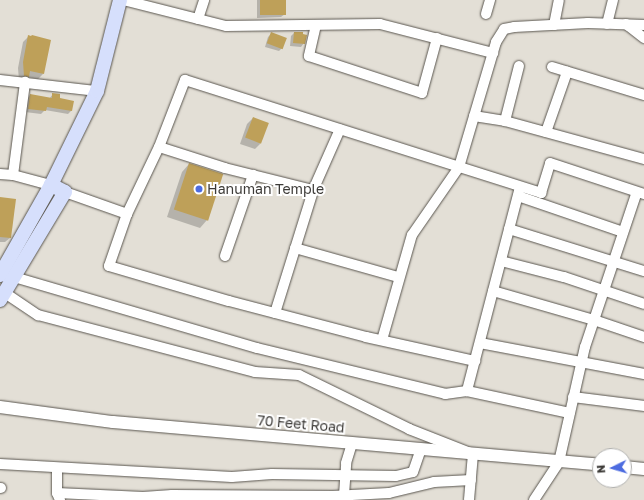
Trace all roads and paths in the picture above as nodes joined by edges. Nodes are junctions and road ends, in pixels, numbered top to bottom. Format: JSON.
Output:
{"nodes":[{"id":1,"x":120,"y":0,"type":"edge"},
{"id":2,"x":123,"y":0,"type":"edge"},
{"id":3,"x":204,"y":0,"type":"edge"},
{"id":4,"x":490,"y":0,"type":"edge"},
{"id":5,"x":559,"y":0,"type":"edge"},
{"id":6,"x":613,"y":0,"type":"edge"},
{"id":7,"x":486,"y":14,"type":"dead end"},
{"id":8,"x":198,"y":19,"type":"junction"},
{"id":9,"x":607,"y":24,"type":"junction"},
{"id":10,"x":626,"y":24,"type":"junction"},
{"id":11,"x":644,"y":24,"type":"edge"},
{"id":12,"x":316,"y":25,"type":"junction"},
{"id":13,"x":554,"y":25,"type":"junction"},
{"id":14,"x":437,"y":38,"type":"junction"},
{"id":15,"x":644,"y":38,"type":"edge"},
{"id":16,"x":493,"y":53,"type":"junction"},
{"id":17,"x":519,"y":66,"type":"dead end"},
{"id":18,"x":552,"y":67,"type":"dead end"},
{"id":19,"x":567,"y":72,"type":"junction"},
{"id":20,"x":0,"y":80,"type":"edge"},
{"id":21,"x":25,"y":82,"type":"junction"},
{"id":22,"x":97,"y":91,"type":"junction"},
{"id":23,"x":644,"y":96,"type":"edge"},
{"id":24,"x":474,"y":116,"type":"junction"},
{"id":25,"x":505,"y":121,"type":"junction"},
{"id":26,"x":340,"y":130,"type":"junction"},
{"id":27,"x":546,"y":132,"type":"junction"},
{"id":28,"x":159,"y":147,"type":"junction"},
{"id":29,"x":644,"y":159,"type":"edge"},
{"id":30,"x":459,"y":167,"type":"junction"},
{"id":31,"x":0,"y":174,"type":"edge"},
{"id":32,"x":13,"y":175,"type":"junction"},
{"id":33,"x":253,"y":175,"type":"junction"},
{"id":34,"x":52,"y":185,"type":"junction"},
{"id":35,"x":313,"y":190,"type":"junction"},
{"id":36,"x":65,"y":192,"type":"junction"},
{"id":37,"x":519,"y":192,"type":"junction"},
{"id":38,"x":640,"y":193,"type":"edge"},
{"id":39,"x":127,"y":214,"type":"junction"},
{"id":40,"x":509,"y":229,"type":"junction"},
{"id":41,"x":623,"y":232,"type":"junction"},
{"id":42,"x":295,"y":248,"type":"junction"},
{"id":43,"x":225,"y":256,"type":"dead end"},
{"id":44,"x":501,"y":261,"type":"junction"},
{"id":45,"x":614,"y":262,"type":"junction"},
{"id":46,"x":644,"y":271,"type":"edge"},
{"id":47,"x":4,"y":274,"type":"edge"},
{"id":48,"x":398,"y":277,"type":"junction"},
{"id":49,"x":604,"y":291,"type":"junction"},
{"id":50,"x":493,"y":292,"type":"junction"},
{"id":51,"x":2,"y":297,"type":"edge"},
{"id":52,"x":644,"y":304,"type":"edge"},
{"id":53,"x":275,"y":313,"type":"junction"},
{"id":54,"x":594,"y":320,"type":"junction"},
{"id":55,"x":644,"y":337,"type":"edge"},
{"id":56,"x":382,"y":340,"type":"junction"},
{"id":57,"x":480,"y":343,"type":"junction"},
{"id":58,"x":475,"y":361,"type":"junction"},
{"id":59,"x":582,"y":362,"type":"junction"},
{"id":60,"x":644,"y":374,"type":"edge"},
{"id":61,"x":467,"y":391,"type":"junction"},
{"id":62,"x":573,"y":397,"type":"junction"},
{"id":63,"x":644,"y":406,"type":"edge"},
{"id":64,"x":0,"y":407,"type":"edge"},
{"id":65,"x":570,"y":413,"type":"junction"},
{"id":66,"x":352,"y":443,"type":"junction"},
{"id":67,"x":421,"y":449,"type":"junction"},
{"id":68,"x":473,"y":454,"type":"junction"},
{"id":69,"x":559,"y":462,"type":"junction"},
{"id":70,"x":0,"y":464,"type":"edge"},
{"id":71,"x":592,"y":464,"type":"edge"},
{"id":72,"x":57,"y":468,"type":"junction"},
{"id":73,"x":632,"y":468,"type":"edge"},
{"id":74,"x":644,"y":469,"type":"edge"},
{"id":75,"x":346,"y":475,"type":"junction"},
{"id":76,"x":472,"y":480,"type":"junction"},
{"id":77,"x":344,"y":495,"type":"junction"},
{"id":78,"x":59,"y":496,"type":"edge"},
{"id":79,"x":367,"y":497,"type":"edge"},
{"id":80,"x":469,"y":500,"type":"edge"},
{"id":81,"x":534,"y":500,"type":"edge"}],
"edges":[{"from":1,"to":22,"type":"main road"},
{"from":2,"to":8,"type":"street"},
{"from":3,"to":8,"type":"street"},
{"from":4,"to":7,"type":"street"},
{"from":5,"to":13,"type":"street"},
{"from":6,"to":9,"type":"street"},
{"from":8,"to":12,"type":"street"},
{"from":9,"to":10,"type":"street"},
{"from":9,"to":13,"type":"street"},
{"from":10,"to":11,"type":"street"},
{"from":10,"to":15,"type":"street"},
{"from":12,"to":14,"type":"street"},
{"from":12,"to":14,"type":"street"},
{"from":13,"to":16,"type":"street"},
{"from":14,"to":16,"type":"street"},
{"from":16,"to":24,"type":"street"},
{"from":17,"to":25,"type":"street"},
{"from":18,"to":19,"type":"street"},
{"from":19,"to":23,"type":"street"},
{"from":19,"to":27,"type":"street"},
{"from":20,"to":21,"type":"street"},
{"from":21,"to":22,"type":"street"},
{"from":21,"to":32,"type":"street"},
{"from":22,"to":34,"type":"main road"},
{"from":24,"to":25,"type":"street"},
{"from":24,"to":30,"type":"street"},
{"from":25,"to":27,"type":"street"},
{"from":26,"to":28,"type":"street"},
{"from":26,"to":30,"type":"street"},
{"from":26,"to":35,"type":"street"},
{"from":27,"to":29,"type":"street"},
{"from":28,"to":33,"type":"street"},
{"from":28,"to":39,"type":"street"},
{"from":30,"to":37,"type":"street"},
{"from":30,"to":48,"type":"street"},
{"from":31,"to":32,"type":"street"},
{"from":32,"to":34,"type":"street"},
{"from":33,"to":35,"type":"street"},
{"from":33,"to":43,"type":"street"},
{"from":34,"to":36,"type":"main road"},
{"from":34,"to":47,"type":"main road"},
{"from":35,"to":42,"type":"street"},
{"from":36,"to":39,"type":"street"},
{"from":36,"to":47,"type":"main road"},
{"from":37,"to":38,"type":"street"},
{"from":37,"to":40,"type":"street"},
{"from":37,"to":41,"type":"street"},
{"from":38,"to":41,"type":"street"},
{"from":39,"to":53,"type":"street"},
{"from":40,"to":44,"type":"street"},
{"from":40,"to":45,"type":"street"},
{"from":41,"to":45,"type":"street"},
{"from":42,"to":48,"type":"street"},
{"from":42,"to":53,"type":"street"},
{"from":44,"to":49,"type":"street"},
{"from":44,"to":50,"type":"street"},
{"from":45,"to":46,"type":"street"},
{"from":45,"to":49,"type":"street"},
{"from":47,"to":51,"type":"main road"},
{"from":47,"to":61,"type":"street"},
{"from":48,"to":56,"type":"street"},
{"from":49,"to":52,"type":"street"},
{"from":49,"to":54,"type":"street"},
{"from":50,"to":54,"type":"street"},
{"from":50,"to":57,"type":"street"},
{"from":51,"to":68,"type":"street"},
{"from":53,"to":56,"type":"street"},
{"from":54,"to":55,"type":"street"},
{"from":54,"to":59,"type":"street"},
{"from":56,"to":58,"type":"street"},
{"from":57,"to":58,"type":"street"},
{"from":57,"to":59,"type":"street"},
{"from":58,"to":61,"type":"street"},
{"from":59,"to":60,"type":"street"},
{"from":59,"to":62,"type":"street"},
{"from":61,"to":65,"type":"street"},
{"from":62,"to":63,"type":"street"},
{"from":62,"to":65,"type":"street"},
{"from":64,"to":66,"type":"street","name":"70 Feet Road"},
{"from":65,"to":69,"type":"street"},
{"from":66,"to":67,"type":"street","name":"70 Feet Road"},
{"from":66,"to":75,"type":"street"},
{"from":67,"to":68,"type":"street","name":"70 Feet Road"},
{"from":67,"to":75,"type":"street"},
{"from":68,"to":69,"type":"street","name":"70 Feet Road"},
{"from":68,"to":76,"type":"street"},
{"from":69,"to":71,"type":"street","name":"70 Feet Road"},
{"from":69,"to":81,"type":"street"},
{"from":70,"to":72,"type":"street"},
{"from":72,"to":75,"type":"street"},
{"from":72,"to":78,"type":"street"},
{"from":73,"to":74,"type":"street"},
{"from":75,"to":77,"type":"street"},
{"from":76,"to":79,"type":"street"},
{"from":76,"to":80,"type":"street"},
{"from":77,"to":78,"type":"street"},
{"from":77,"to":79,"type":"street"}]}
